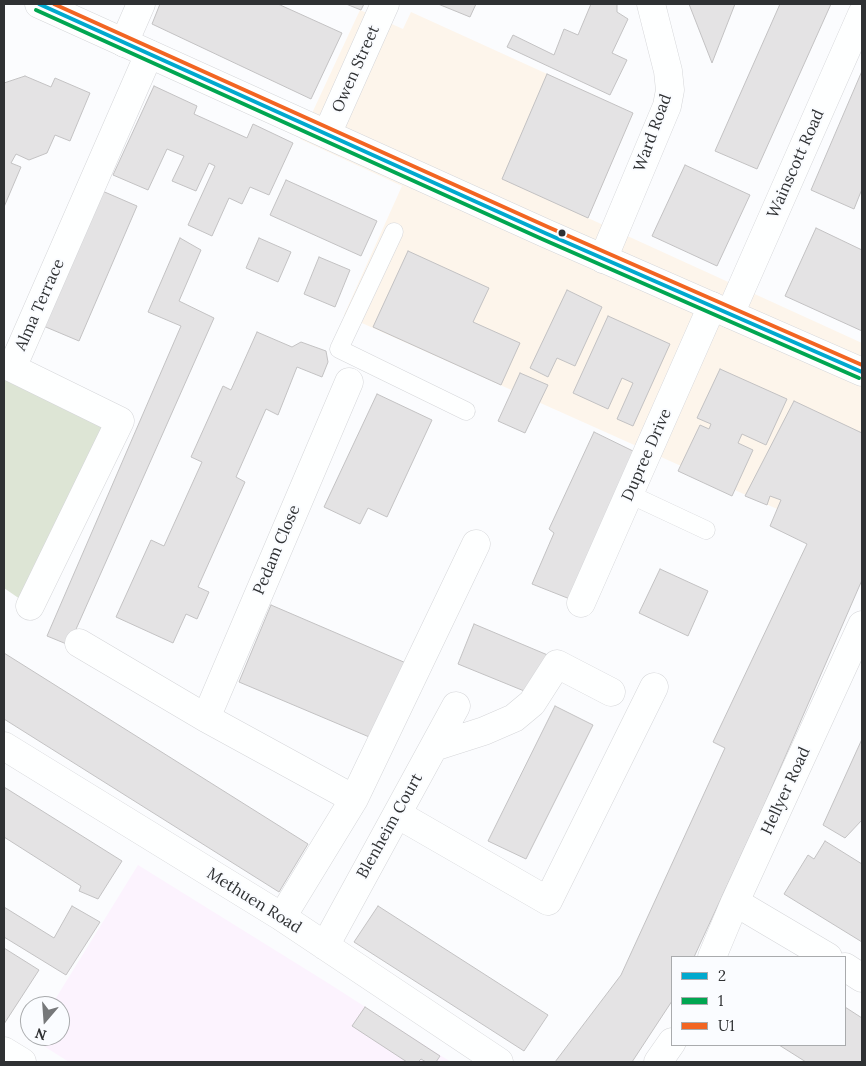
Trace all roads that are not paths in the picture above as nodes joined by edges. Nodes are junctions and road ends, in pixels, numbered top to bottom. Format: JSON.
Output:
{"nodes":[{"id":1,"x":39,"y":4,"type":"edge"},
{"id":2,"x":141,"y":4,"type":"edge"},
{"id":3,"x":385,"y":4,"type":"edge"},
{"id":4,"x":651,"y":4,"type":"edge"},
{"id":5,"x":862,"y":14,"type":"edge"},
{"id":6,"x":124,"y":43,"type":"junction"},
{"id":7,"x":149,"y":54,"type":"junction"},
{"id":8,"x":327,"y":134,"type":"junction"},
{"id":9,"x":394,"y":232,"type":"dead end"},
{"id":10,"x":603,"y":258,"type":"junction"},
{"id":11,"x":721,"y":310,"type":"junction"},
{"id":12,"x":354,"y":370,"type":"junction"},
{"id":13,"x":862,"y":372,"type":"edge"},
{"id":14,"x":466,"y":411,"type":"dead end"},
{"id":15,"x":629,"y":494,"type":"junction"},
{"id":16,"x":706,"y":530,"type":"dead end"},
{"id":17,"x":476,"y":544,"type":"dead end"},
{"id":18,"x":581,"y":603,"type":"dead end"},
{"id":19,"x":30,"y":606,"type":"dead end"},
{"id":20,"x":862,"y":624,"type":"edge"},
{"id":21,"x":80,"y":643,"type":"dead end"},
{"id":22,"x":654,"y":687,"type":"dead end"},
{"id":23,"x":611,"y":692,"type":"dead end"},
{"id":24,"x":456,"y":706,"type":"dead end"},
{"id":25,"x":206,"y":718,"type":"junction"},
{"id":26,"x":4,"y":746,"type":"edge"},
{"id":27,"x":434,"y":747,"type":"junction"},
{"id":28,"x":354,"y":799,"type":"junction"},
{"id":29,"x":397,"y":814,"type":"junction"},
{"id":30,"x":735,"y":902,"type":"junction"},
{"id":31,"x":282,"y":917,"type":"junction"},
{"id":32,"x":325,"y":946,"type":"junction"},
{"id":33,"x":712,"y":956,"type":"edge"},
{"id":34,"x":826,"y":956,"type":"edge"},
{"id":35,"x":846,"y":968,"type":"edge"},
{"id":36,"x":862,"y":978,"type":"edge"},
{"id":37,"x":671,"y":1043,"type":"edge"},
{"id":38,"x":4,"y":1051,"type":"edge"},
{"id":39,"x":22,"y":1062,"type":"edge"},
{"id":40,"x":499,"y":1062,"type":"edge"},
{"id":41,"x":658,"y":1062,"type":"edge"}],
"edges":[{"from":1,"to":6,"type":"street"},
{"from":2,"to":6,"type":"street"},
{"from":3,"to":8,"type":"street","name":"Owen Street"},
{"from":4,"to":10,"type":"street","name":"Ward Road"},
{"from":5,"to":11,"type":"street","name":"Wainscott Road"},
{"from":6,"to":7,"type":"street"},
{"from":7,"to":8,"type":"street"},
{"from":7,"to":19,"type":"street","name":"Alma Terrace"},
{"from":8,"to":10,"type":"street"},
{"from":9,"to":12,"type":"lane"},
{"from":10,"to":11,"type":"street"},
{"from":11,"to":13,"type":"street"},
{"from":11,"to":15,"type":"street","name":"Dupree Drive"},
{"from":12,"to":14,"type":"lane"},
{"from":12,"to":25,"type":"street","name":"Pedam Close"},
{"from":15,"to":16,"type":"lane"},
{"from":15,"to":18,"type":"street","name":"Dupree Drive"},
{"from":17,"to":28,"type":"street"},
{"from":20,"to":30,"type":"street","name":"Hellyer Road"},
{"from":21,"to":25,"type":"street"},
{"from":22,"to":29,"type":"street"},
{"from":23,"to":27,"type":"street"},
{"from":24,"to":27,"type":"street","name":"Blenheim Court"},
{"from":25,"to":28,"type":"street"},
{"from":26,"to":31,"type":"street","name":"Methuen Road"},
{"from":27,"to":29,"type":"street","name":"Blenheim Court"},
{"from":28,"to":31,"type":"street"},
{"from":29,"to":32,"type":"street","name":"Blenheim Court"},
{"from":30,"to":33,"type":"street","name":"Hellyer Road"},
{"from":30,"to":34,"type":"street"},
{"from":31,"to":32,"type":"street","name":"Methuen Road"},
{"from":32,"to":40,"type":"street","name":"Methuen Road"},
{"from":35,"to":36,"type":"street"},
{"from":37,"to":41,"type":"street"},
{"from":38,"to":39,"type":"street"}]}
